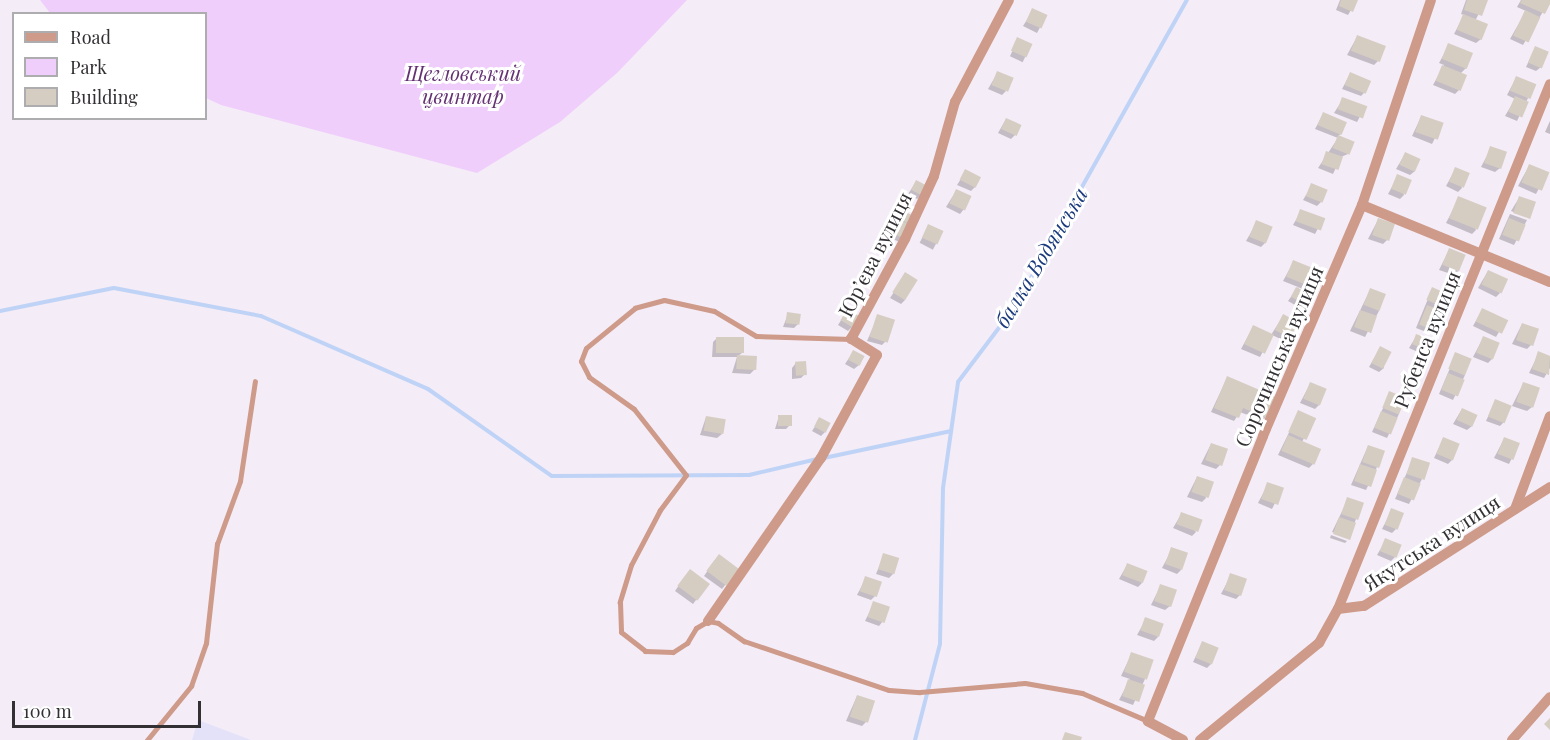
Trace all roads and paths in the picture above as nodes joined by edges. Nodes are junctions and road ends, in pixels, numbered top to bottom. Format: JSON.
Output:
{"nodes":[{"id":1,"x":1010,"y":0,"type":"edge"},
{"id":2,"x":1431,"y":0,"type":"edge"},
{"id":3,"x":1550,"y":84,"type":"edge"},
{"id":4,"x":1362,"y":205,"type":"junction"},
{"id":5,"x":1480,"y":253,"type":"junction"},
{"id":6,"x":1550,"y":282,"type":"edge"},
{"id":7,"x":851,"y":339,"type":"junction"},
{"id":8,"x":255,"y":381,"type":"dead end"},
{"id":9,"x":1550,"y":416,"type":"edge"},
{"id":10,"x":1550,"y":487,"type":"edge"},
{"id":11,"x":1515,"y":509,"type":"junction"},
{"id":12,"x":1338,"y":609,"type":"junction"},
{"id":13,"x":708,"y":621,"type":"junction"},
{"id":14,"x":1550,"y":697,"type":"edge"},
{"id":15,"x":1148,"y":721,"type":"junction"},
{"id":16,"x":147,"y":740,"type":"edge"},
{"id":17,"x":1183,"y":740,"type":"edge"},
{"id":18,"x":1200,"y":740,"type":"edge"},
{"id":19,"x":1512,"y":740,"type":"edge"}],
"edges":[{"from":1,"to":7,"type":"street","name":"Юр’єва вулиця"},
{"from":2,"to":4,"type":"street","name":"Сорочинська вулиця"},
{"from":3,"to":5,"type":"street","name":"Рубенса вулиця"},
{"from":4,"to":5,"type":"street"},
{"from":4,"to":15,"type":"street","name":"Сорочинська вулиця"},
{"from":5,"to":6,"type":"street"},
{"from":5,"to":12,"type":"street","name":"Рубенса вулиця"},
{"from":7,"to":13,"type":"street","name":"Юр’єва вулиця"},
{"from":7,"to":13,"type":"lane"},
{"from":8,"to":16,"type":"lane"},
{"from":9,"to":11,"type":"street"},
{"from":10,"to":11,"type":"street","name":"Якутська вулиця"},
{"from":11,"to":12,"type":"street","name":"Якутська вулиця"},
{"from":12,"to":18,"type":"street"},
{"from":13,"to":15,"type":"lane"},
{"from":14,"to":19,"type":"street"},
{"from":15,"to":17,"type":"street"}]}
